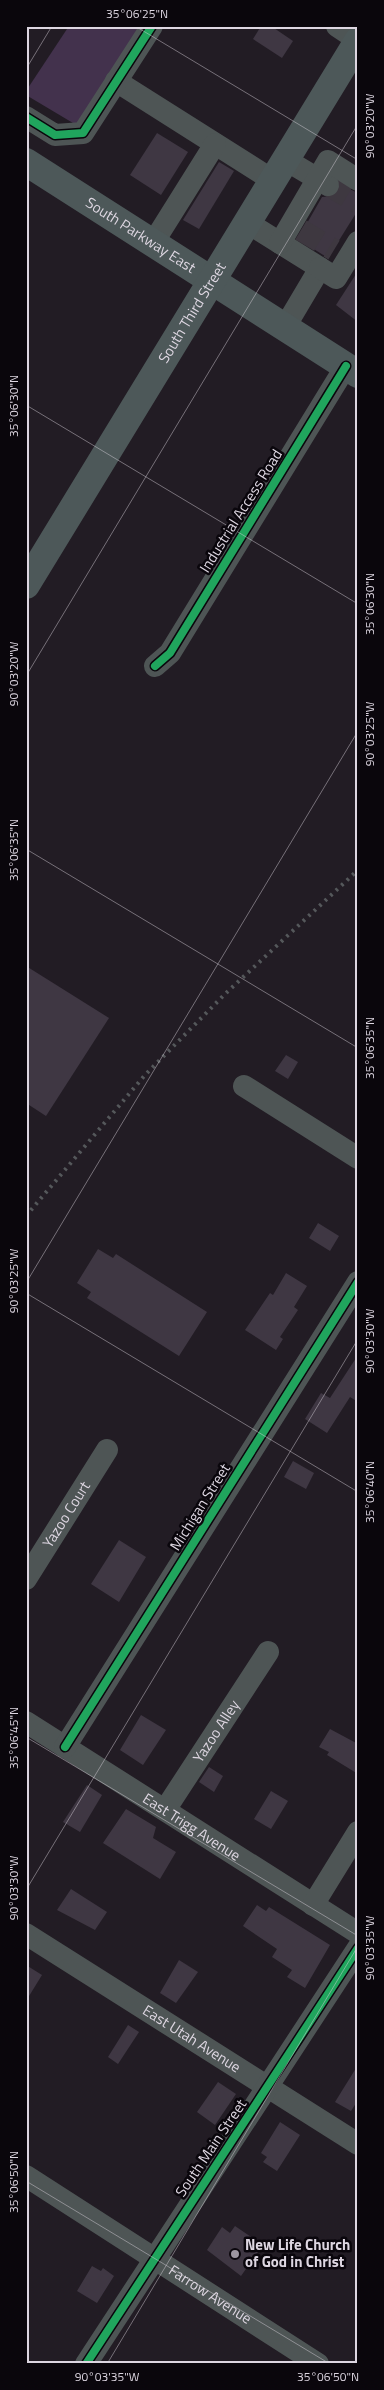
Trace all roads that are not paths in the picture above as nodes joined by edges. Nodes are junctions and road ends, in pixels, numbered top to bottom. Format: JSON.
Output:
{"nodes":[{"id":1,"x":152,"y":26,"type":"edge"},
{"id":2,"x":337,"y":26,"type":"edge"},
{"id":3,"x":358,"y":40,"type":"edge"},
{"id":4,"x":116,"y":81,"type":"junction"},
{"id":5,"x":26,"y":117,"type":"edge"},
{"id":6,"x":215,"y":144,"type":"junction"},
{"id":7,"x":26,"y":162,"type":"edge"},
{"id":8,"x":280,"y":170,"type":"junction"},
{"id":9,"x":358,"y":180,"type":"edge"},
{"id":10,"x":323,"y":182,"type":"junction"},
{"id":11,"x":248,"y":223,"type":"junction"},
{"id":12,"x":153,"y":243,"type":"junction"},
{"id":13,"x":280,"y":243,"type":"junction"},
{"id":14,"x":346,"y":250,"type":"edge"},
{"id":15,"x":320,"y":268,"type":"junction"},
{"id":16,"x":213,"y":282,"type":"junction"},
{"id":17,"x":285,"y":327,"type":"junction"},
{"id":18,"x":352,"y":370,"type":"edge"},
{"id":19,"x":26,"y":585,"type":"edge"},
{"id":20,"x":155,"y":666,"type":"dead end"},
{"id":21,"x":244,"y":1086,"type":"dead end"},
{"id":22,"x":358,"y":1158,"type":"edge"},
{"id":23,"x":358,"y":1282,"type":"edge"},
{"id":24,"x":107,"y":1450,"type":"dead end"},
{"id":25,"x":26,"y":1579,"type":"edge"},
{"id":26,"x":268,"y":1652,"type":"dead end"},
{"id":27,"x":26,"y":1722,"type":"edge"},
{"id":28,"x":64,"y":1746,"type":"junction"},
{"id":29,"x":165,"y":1810,"type":"junction"},
{"id":30,"x":358,"y":1832,"type":"edge"},
{"id":31,"x":313,"y":1905,"type":"junction"},
{"id":32,"x":358,"y":1933,"type":"edge"},
{"id":33,"x":26,"y":1934,"type":"edge"},
{"id":34,"x":358,"y":1948,"type":"edge"},
{"id":35,"x":268,"y":2087,"type":"junction"},
{"id":36,"x":358,"y":2144,"type":"edge"},
{"id":37,"x":26,"y":2176,"type":"edge"},
{"id":38,"x":155,"y":2257,"type":"junction"},
{"id":39,"x":86,"y":2364,"type":"edge"},
{"id":40,"x":318,"y":2364,"type":"edge"}],
"edges":[{"from":1,"to":4,"type":"street"},
{"from":2,"to":3,"type":"street"},
{"from":3,"to":8,"type":"main road","name":"South Third Street"},
{"from":4,"to":5,"type":"street"},
{"from":4,"to":6,"type":"street"},
{"from":6,"to":8,"type":"street"},
{"from":6,"to":12,"type":"street"},
{"from":7,"to":12,"type":"main road","name":"South Parkway East"},
{"from":8,"to":10,"type":"street"},
{"from":8,"to":11,"type":"main road","name":"South Third Street"},
{"from":9,"to":10,"type":"street"},
{"from":10,"to":13,"type":"street"},
{"from":11,"to":13,"type":"street"},
{"from":11,"to":16,"type":"main road","name":"South Third Street"},
{"from":12,"to":16,"type":"main road","name":"South Parkway East"},
{"from":13,"to":15,"type":"street"},
{"from":14,"to":15,"type":"street"},
{"from":15,"to":17,"type":"street"},
{"from":16,"to":17,"type":"main road","name":"South Parkway East"},
{"from":16,"to":19,"type":"main road","name":"South Third Street"},
{"from":17,"to":18,"type":"main road","name":"South Parkway East"},
{"from":18,"to":20,"type":"street","name":"Industrial Access Road"},
{"from":21,"to":22,"type":"street"},
{"from":23,"to":28,"type":"street","name":"Michigan Street"},
{"from":24,"to":25,"type":"street","name":"Yazoo Court"},
{"from":26,"to":29,"type":"street","name":"Yazoo Alley"},
{"from":27,"to":28,"type":"street","name":"East Trigg Avenue"},
{"from":28,"to":29,"type":"street","name":"East Trigg Avenue"},
{"from":29,"to":31,"type":"street","name":"East Trigg Avenue"},
{"from":30,"to":31,"type":"street"},
{"from":31,"to":32,"type":"street","name":"East Trigg Avenue"},
{"from":33,"to":35,"type":"street","name":"East Utah Avenue"},
{"from":34,"to":35,"type":"street","name":"South Main Street"},
{"from":35,"to":36,"type":"street","name":"East Utah Avenue"},
{"from":35,"to":38,"type":"street","name":"South Main Street"},
{"from":37,"to":38,"type":"street","name":"Farrow Avenue"},
{"from":38,"to":39,"type":"street","name":"South Main Street"},
{"from":38,"to":40,"type":"street","name":"Farrow Avenue"}]}
